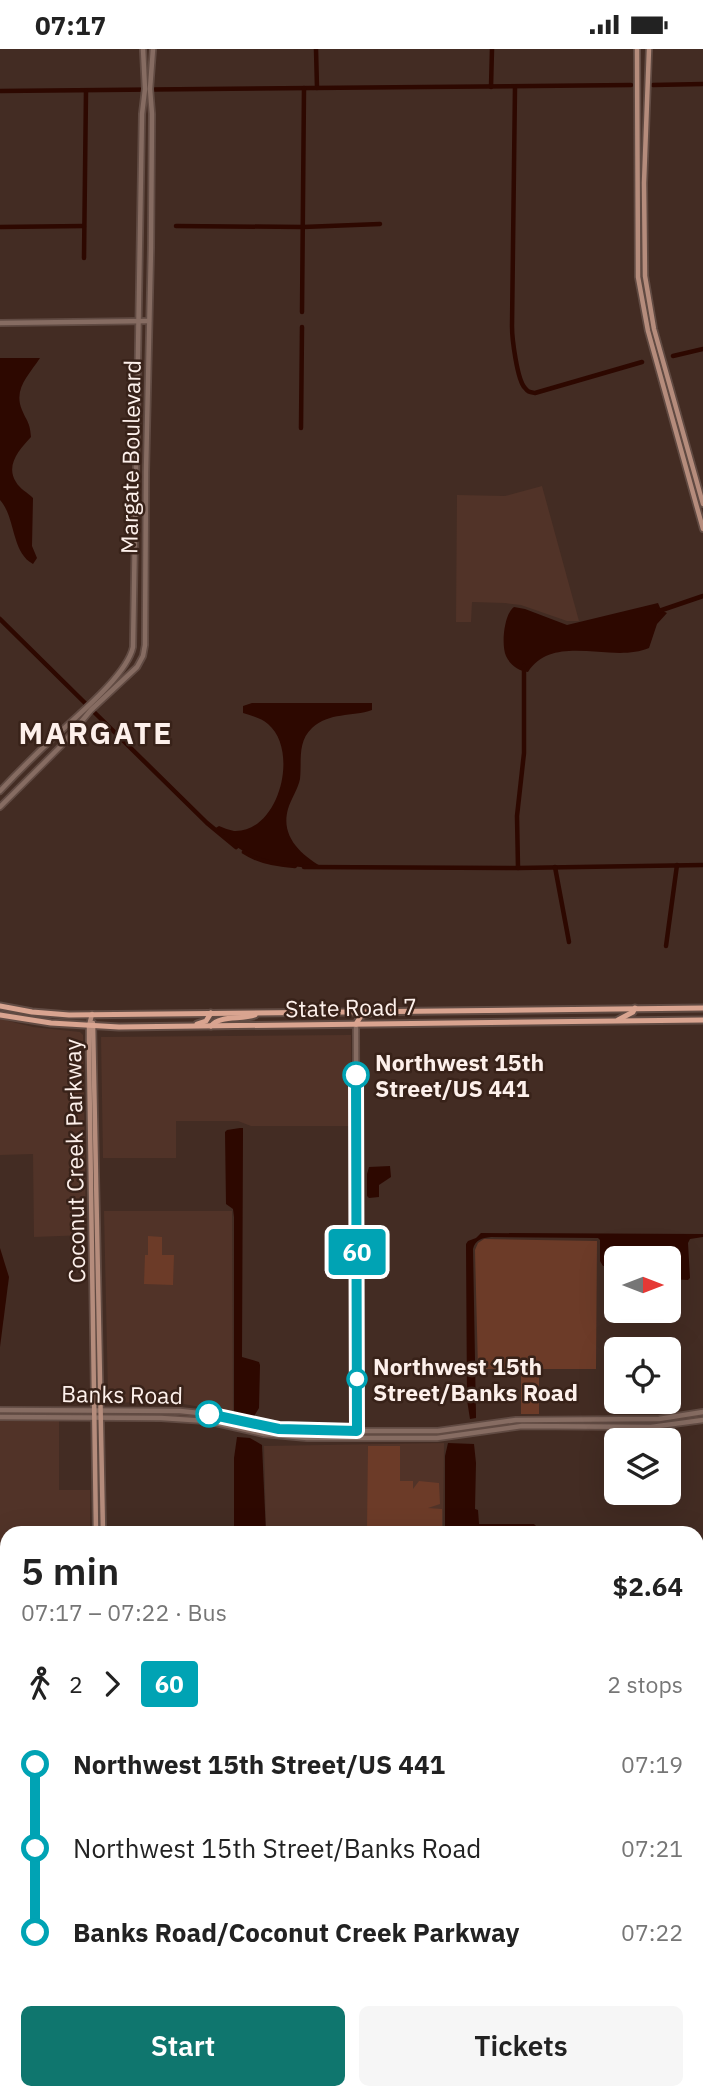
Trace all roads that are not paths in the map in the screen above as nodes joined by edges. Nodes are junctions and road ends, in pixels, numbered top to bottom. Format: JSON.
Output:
{"nodes":[{"id":1,"x":143,"y":49,"type":"edge"},
{"id":2,"x":153,"y":49,"type":"edge"},
{"id":3,"x":637,"y":49,"type":"edge"},
{"id":4,"x":649,"y":49,"type":"edge"},
{"id":5,"x":148,"y":86,"type":"junction"},
{"id":6,"x":147,"y":93,"type":"junction"},
{"id":7,"x":139,"y":321,"type":"junction"},
{"id":8,"x":149,"y":321,"type":"junction"},
{"id":9,"x":0,"y":323,"type":"edge"},
{"id":10,"x":703,"y":504,"type":"edge"},
{"id":11,"x":696,"y":505,"type":"junction"},
{"id":12,"x":703,"y":513,"type":"edge"},
{"id":13,"x":702,"y":522,"type":"edge"},
{"id":14,"x":703,"y":529,"type":"edge"},
{"id":15,"x":0,"y":792,"type":"edge"},
{"id":16,"x":0,"y":807,"type":"edge"},
{"id":17,"x":0,"y":1006,"type":"edge"},
{"id":18,"x":635,"y":1008,"type":"junction"},
{"id":19,"x":703,"y":1008,"type":"edge"},
{"id":20,"x":345,"y":1011,"type":"junction"},
{"id":21,"x":373,"y":1011,"type":"junction"},
{"id":22,"x":211,"y":1013,"type":"junction"},
{"id":23,"x":265,"y":1013,"type":"junction"},
{"id":24,"x":92,"y":1014,"type":"junction"},
{"id":25,"x":0,"y":1015,"type":"edge"},
{"id":26,"x":703,"y":1020,"type":"edge"},
{"id":27,"x":615,"y":1021,"type":"junction"},
{"id":28,"x":331,"y":1024,"type":"junction"},
{"id":29,"x":356,"y":1024,"type":"junction"},
{"id":30,"x":92,"y":1026,"type":"junction"},
{"id":31,"x":191,"y":1026,"type":"junction"},
{"id":32,"x":211,"y":1026,"type":"junction"},
{"id":33,"x":91,"y":1144,"type":"junction"},
{"id":34,"x":97,"y":1150,"type":"junction"},
{"id":35,"x":0,"y":1410,"type":"edge"},
{"id":36,"x":98,"y":1410,"type":"junction"},
{"id":37,"x":703,"y":1412,"type":"edge"},
{"id":38,"x":0,"y":1417,"type":"edge"},
{"id":39,"x":94,"y":1417,"type":"junction"},
{"id":40,"x":101,"y":1417,"type":"junction"},
{"id":41,"x":703,"y":1420,"type":"edge"},
{"id":42,"x":357,"y":1431,"type":"junction"},
{"id":43,"x":357,"y":1438,"type":"junction"},
{"id":44,"x":96,"y":1526,"type":"edge"},
{"id":45,"x":103,"y":1526,"type":"edge"}],
"edges":[{"from":1,"to":5,"type":"street","name":"Margate Boulevard"},
{"from":2,"to":5,"type":"street","name":"Margate Boulevard"},
{"from":3,"to":11,"type":"main road"},
{"from":4,"to":10,"type":"main road"},
{"from":5,"to":6,"type":"street","name":"Margate Boulevard"},
{"from":6,"to":7,"type":"street","name":"Margate Boulevard"},
{"from":6,"to":8,"type":"street","name":"Margate Boulevard"},
{"from":7,"to":8,"type":"street"},
{"from":7,"to":9,"type":"street"},
{"from":7,"to":15,"type":"street","name":"Margate Boulevard"},
{"from":8,"to":16,"type":"street","name":"Margate Boulevard"},
{"from":11,"to":12,"type":"main road"},
{"from":11,"to":13,"type":"main road"},
{"from":13,"to":14,"type":"main road"},
{"from":17,"to":24,"type":"main road","name":"State Road 7"},
{"from":18,"to":19,"type":"main road","name":"State Road 7"},
{"from":18,"to":21,"type":"main road","name":"State Road 7"},
{"from":18,"to":27,"type":"main road"},
{"from":20,"to":21,"type":"main road","name":"State Road 7"},
{"from":20,"to":23,"type":"main road","name":"State Road 7"},
{"from":20,"to":28,"type":"main road"},
{"from":21,"to":29,"type":"main road"},
{"from":22,"to":23,"type":"main road","name":"State Road 7"},
{"from":22,"to":24,"type":"main road","name":"State Road 7"},
{"from":22,"to":31,"type":"main road"},
{"from":23,"to":32,"type":"main road"},
{"from":24,"to":30,"type":"main road","name":"Coconut Creek Parkway"},
{"from":25,"to":30,"type":"main road","name":"State Road 7"},
{"from":26,"to":27,"type":"main road","name":"State Road 7"},
{"from":27,"to":29,"type":"main road","name":"State Road 7"},
{"from":28,"to":29,"type":"main road","name":"State Road 7"},
{"from":28,"to":32,"type":"main road","name":"State Road 7"},
{"from":29,"to":42,"type":"street"},
{"from":30,"to":31,"type":"main road","name":"State Road 7"},
{"from":30,"to":33,"type":"main road","name":"Coconut Creek Parkway"},
{"from":30,"to":34,"type":"main road","name":"Coconut Creek Parkway"},
{"from":31,"to":32,"type":"main road","name":"State Road 7"},
{"from":33,"to":34,"type":"main road"},
{"from":33,"to":36,"type":"main road","name":"Coconut Creek Parkway"},
{"from":34,"to":36,"type":"main road","name":"Coconut Creek Parkway"},
{"from":35,"to":36,"type":"street","name":"Banks Road"},
{"from":36,"to":39,"type":"main road","name":"Coconut Creek Parkway"},
{"from":36,"to":40,"type":"main road","name":"Coconut Creek Parkway"},
{"from":36,"to":42,"type":"street","name":"Banks Road"},
{"from":37,"to":42,"type":"street","name":"Banks Road"},
{"from":38,"to":39,"type":"street","name":"Banks Road"},
{"from":39,"to":40,"type":"street","name":"Banks Road"},
{"from":39,"to":44,"type":"main road","name":"Coconut Creek Parkway"},
{"from":40,"to":43,"type":"street","name":"Banks Road"},
{"from":40,"to":45,"type":"main road","name":"Coconut Creek Parkway"},
{"from":41,"to":43,"type":"street","name":"Banks Road"},
{"from":42,"to":43,"type":"street"}]}
